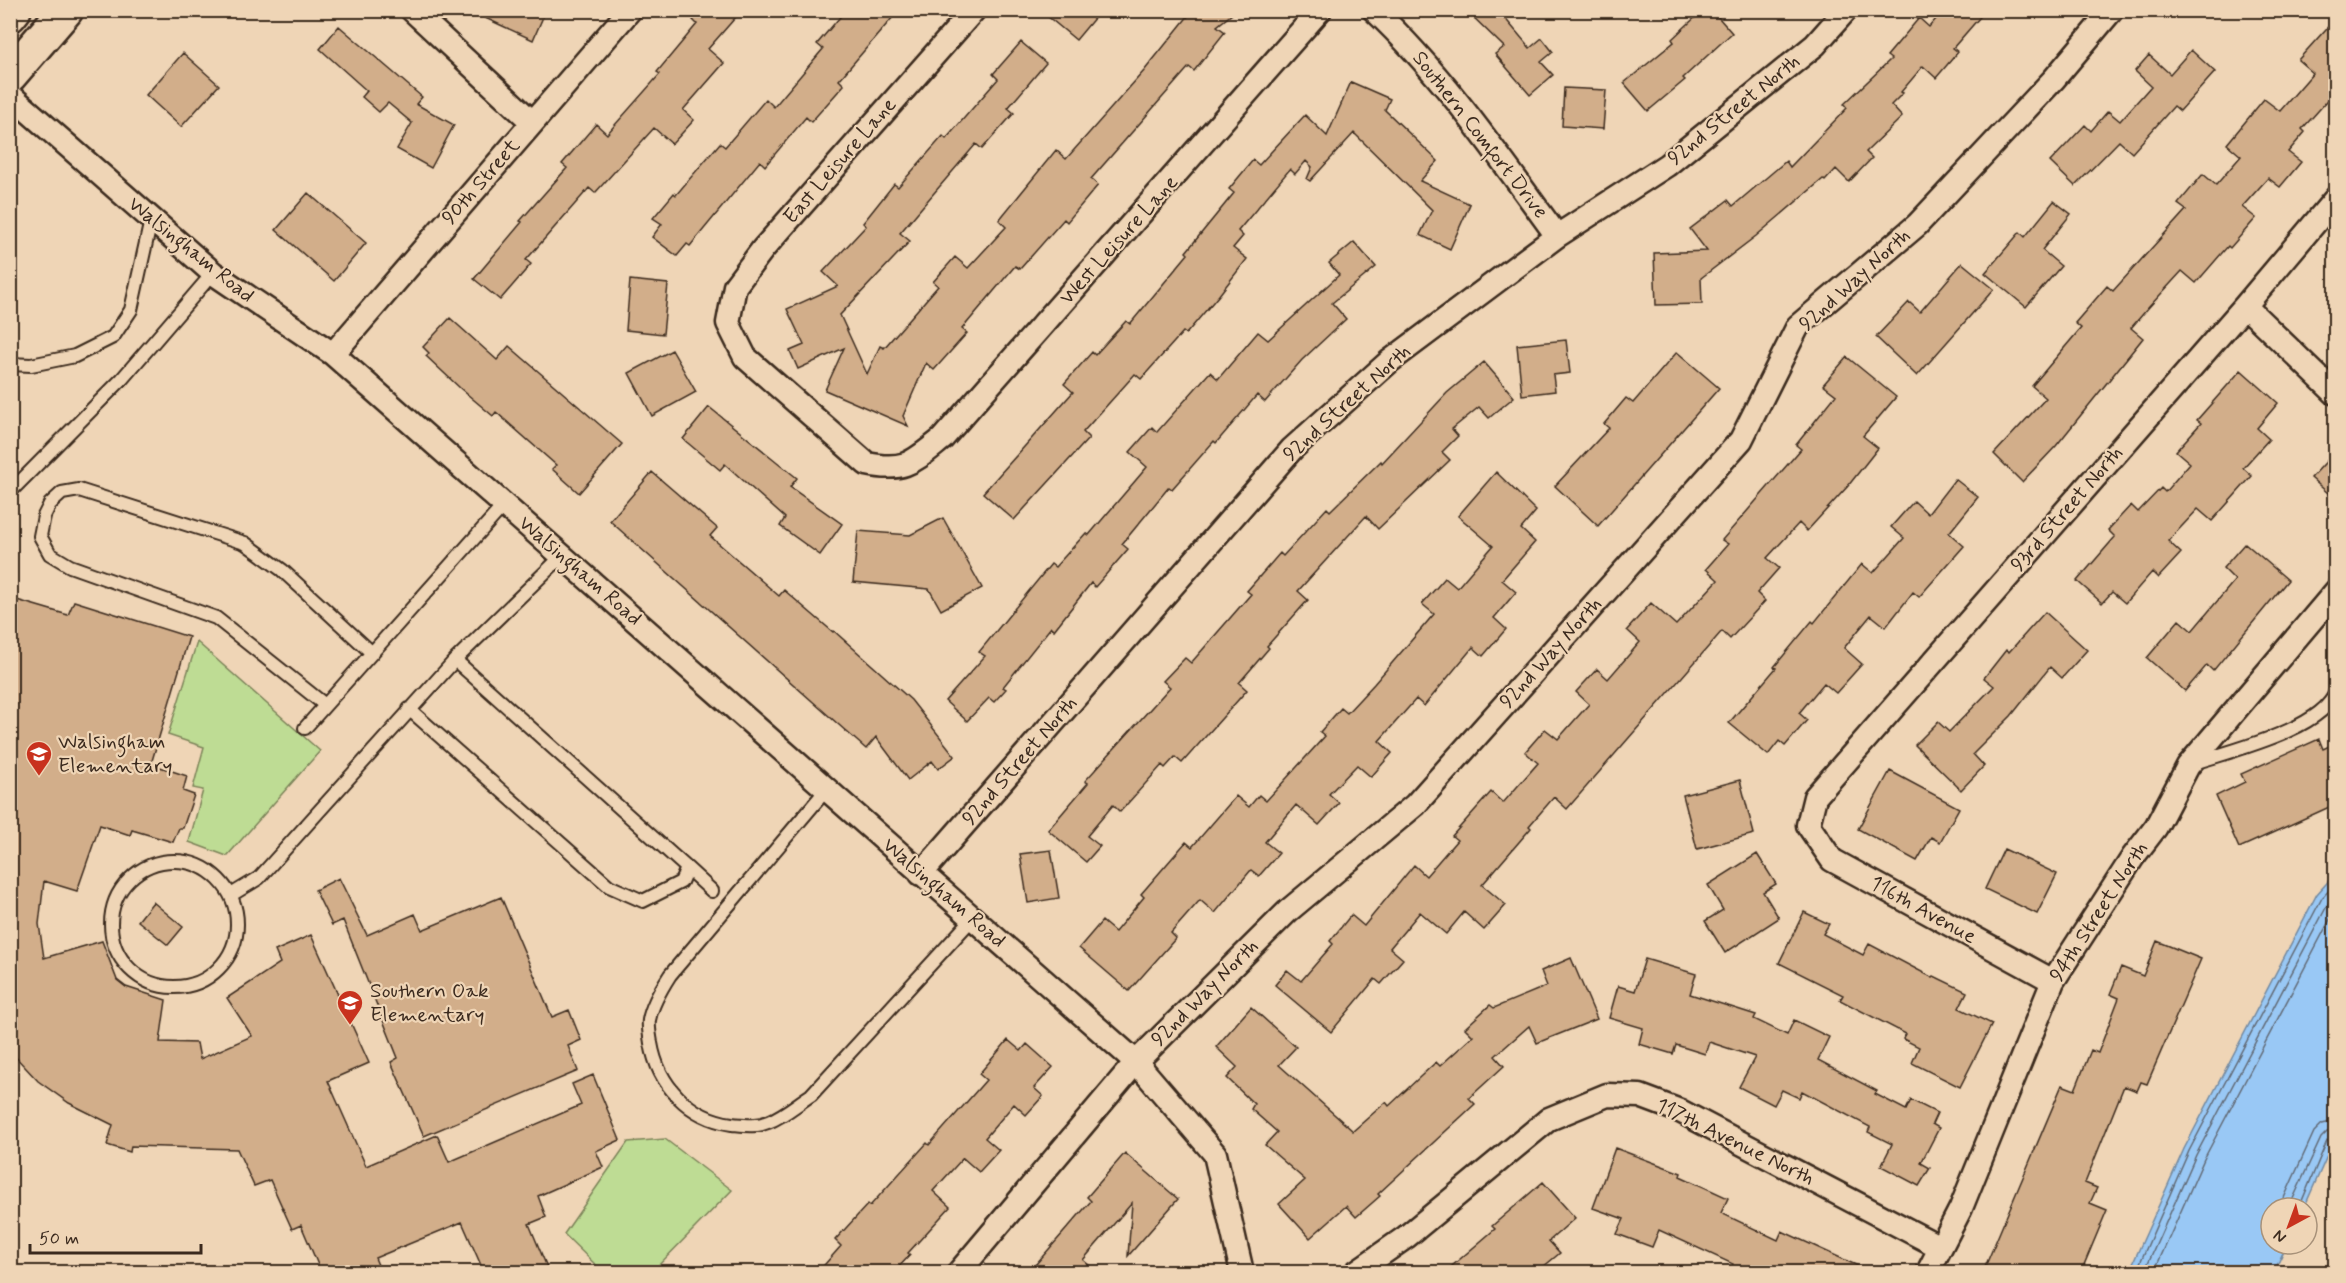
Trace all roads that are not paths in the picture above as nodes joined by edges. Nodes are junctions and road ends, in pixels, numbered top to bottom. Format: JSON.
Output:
{"nodes":[{"id":1,"x":15,"y":10,"type":"edge"},
{"id":2,"x":66,"y":10,"type":"edge"},
{"id":3,"x":412,"y":10,"type":"edge"},
{"id":4,"x":630,"y":10,"type":"edge"},
{"id":5,"x":974,"y":10,"type":"edge"},
{"id":6,"x":1320,"y":10,"type":"edge"},
{"id":7,"x":1374,"y":10,"type":"edge"},
{"id":8,"x":1846,"y":10,"type":"edge"},
{"id":9,"x":2112,"y":10,"type":"edge"},
{"id":10,"x":10,"y":15,"type":"edge"},
{"id":11,"x":10,"y":75,"type":"edge"},
{"id":12,"x":10,"y":95,"type":"edge"},
{"id":13,"x":532,"y":122,"type":"junction"},
{"id":14,"x":2336,"y":198,"type":"edge"},
{"id":15,"x":151,"y":220,"type":"junction"},
{"id":16,"x":1557,"y":236,"type":"junction"},
{"id":17,"x":213,"y":273,"type":"junction"},
{"id":18,"x":2245,"y":306,"type":"junction"},
{"id":19,"x":333,"y":354,"type":"junction"},
{"id":20,"x":10,"y":364,"type":"edge"},
{"id":21,"x":2335,"y":393,"type":"edge"},
{"id":22,"x":913,"y":463,"type":"joint"},
{"id":23,"x":10,"y":492,"type":"edge"},
{"id":24,"x":504,"y":505,"type":"junction"},
{"id":25,"x":563,"y":555,"type":"junction"},
{"id":26,"x":2336,"y":591,"type":"edge"},
{"id":27,"x":372,"y":653,"type":"junction"},
{"id":28,"x":455,"y":660,"type":"junction"},
{"id":29,"x":2336,"y":691,"type":"edge"},
{"id":30,"x":325,"y":705,"type":"junction"},
{"id":31,"x":409,"y":709,"type":"junction"},
{"id":32,"x":305,"y":728,"type":"dead end"},
{"id":33,"x":2188,"y":766,"type":"junction"},
{"id":34,"x":826,"y":790,"type":"junction"},
{"id":35,"x":1808,"y":825,"type":"joint"},
{"id":36,"x":687,"y":868,"type":"junction"},
{"id":37,"x":921,"y":874,"type":"junction"},
{"id":38,"x":712,"y":891,"type":"dead end"},
{"id":39,"x":231,"y":895,"type":"junction"},
{"id":40,"x":973,"y":918,"type":"junction"},
{"id":41,"x":2053,"y":981,"type":"junction"},
{"id":42,"x":1136,"y":1062,"type":"junction"},
{"id":43,"x":1941,"y":1247,"type":"junction"},
{"id":44,"x":959,"y":1272,"type":"edge"},
{"id":45,"x":1242,"y":1272,"type":"edge"},
{"id":46,"x":1356,"y":1272,"type":"edge"},
{"id":47,"x":1928,"y":1272,"type":"edge"}],
"edges":[{"from":1,"to":10,"type":"main road"},
{"from":2,"to":11,"type":"main road"},
{"from":3,"to":13,"type":"street"},
{"from":4,"to":13,"type":"street","name":"90th Street"},
{"from":5,"to":22,"type":"street","name":"East Leisure Lane"},
{"from":6,"to":22,"type":"street","name":"West Leisure Lane"},
{"from":7,"to":16,"type":"street","name":"Southern Comfort Drive"},
{"from":8,"to":16,"type":"street","name":"92nd Street North"},
{"from":9,"to":42,"type":"street","name":"92nd Way North"},
{"from":12,"to":15,"type":"street","name":"Walsingham Road"},
{"from":13,"to":19,"type":"street","name":"90th Street"},
{"from":14,"to":18,"type":"street","name":"93rd Street North"},
{"from":15,"to":17,"type":"street","name":"Walsingham Road"},
{"from":15,"to":20,"type":"lane"},
{"from":16,"to":37,"type":"street","name":"92nd Street North"},
{"from":17,"to":19,"type":"street","name":"Walsingham Road"},
{"from":17,"to":23,"type":"lane"},
{"from":18,"to":21,"type":"street"},
{"from":18,"to":35,"type":"street","name":"93rd Street North"},
{"from":19,"to":24,"type":"street","name":"Walsingham Road"},
{"from":24,"to":25,"type":"street","name":"Walsingham Road"},
{"from":24,"to":27,"type":"lane"},
{"from":25,"to":28,"type":"lane"},
{"from":25,"to":34,"type":"street","name":"Walsingham Road"},
{"from":26,"to":33,"type":"street","name":"94th Street North"},
{"from":27,"to":30,"type":"lane"},
{"from":27,"to":30,"type":"lane"},
{"from":28,"to":31,"type":"lane"},
{"from":28,"to":36,"type":"lane"},
{"from":29,"to":33,"type":"lane"},
{"from":30,"to":32,"type":"lane"},
{"from":31,"to":36,"type":"lane"},
{"from":31,"to":39,"type":"lane"},
{"from":33,"to":41,"type":"street","name":"94th Street North"},
{"from":34,"to":37,"type":"street","name":"Walsingham Road"},
{"from":34,"to":40,"type":"lane"},
{"from":35,"to":41,"type":"street","name":"116th Avenue"},
{"from":36,"to":38,"type":"lane"},
{"from":37,"to":40,"type":"street","name":"Walsingham Road"},
{"from":39,"to":39,"type":"lane"},
{"from":40,"to":42,"type":"street","name":"Walsingham Road"},
{"from":41,"to":43,"type":"street","name":"94th Street North"},
{"from":42,"to":44,"type":"street","name":"92nd Way North"},
{"from":42,"to":45,"type":"street","name":"Walsingham Road"},
{"from":43,"to":46,"type":"street","name":"117th Avenue North"},
{"from":43,"to":47,"type":"street","name":"94th Street North"}]}
